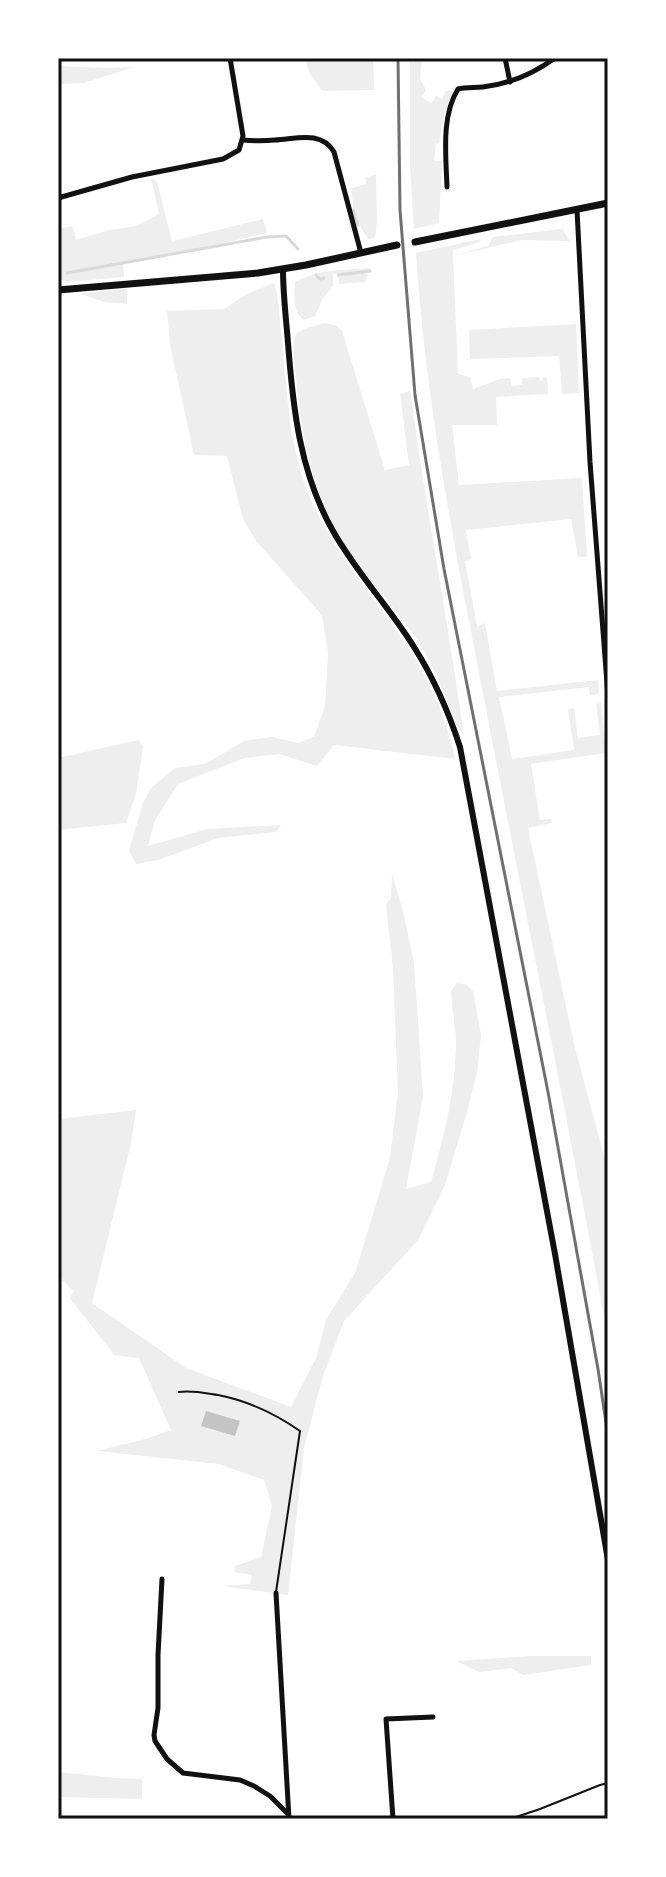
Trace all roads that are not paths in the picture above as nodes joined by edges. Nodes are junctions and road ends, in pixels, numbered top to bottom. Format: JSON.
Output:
{"nodes":[{"id":1,"x":230,"y":58,"type":"edge"},
{"id":2,"x":505,"y":58,"type":"edge"},
{"id":3,"x":555,"y":58,"type":"edge"},
{"id":4,"x":510,"y":82,"type":"junction"},
{"id":5,"x":243,"y":140,"type":"junction"},
{"id":6,"x":447,"y":187,"type":"dead end"},
{"id":7,"x":58,"y":198,"type":"edge"},
{"id":8,"x":608,"y":203,"type":"edge"},
{"id":9,"x":577,"y":210,"type":"junction"},
{"id":10,"x":415,"y":242,"type":"dead end"},
{"id":11,"x":397,"y":245,"type":"dead end"},
{"id":12,"x":361,"y":253,"type":"junction"},
{"id":13,"x":283,"y":269,"type":"junction"},
{"id":14,"x":58,"y":290,"type":"edge"},
{"id":15,"x":608,"y":696,"type":"edge"},
{"id":16,"x":179,"y":1392,"type":"dead end"},
{"id":17,"x":608,"y":1560,"type":"edge"},
{"id":18,"x":162,"y":1579,"type":"dead end"},
{"id":19,"x":276,"y":1593,"type":"joint"},
{"id":20,"x":433,"y":1717,"type":"dead end"},
{"id":21,"x":608,"y":1783,"type":"edge"},
{"id":22,"x":288,"y":1816,"type":"edge"},
{"id":23,"x":393,"y":1819,"type":"edge"},
{"id":24,"x":510,"y":1819,"type":"edge"}],
"edges":[{"from":1,"to":5,"type":"street"},
{"from":2,"to":4,"type":"street"},
{"from":3,"to":4,"type":"street"},
{"from":4,"to":6,"type":"street"},
{"from":5,"to":7,"type":"street"},
{"from":5,"to":12,"type":"street"},
{"from":8,"to":9,"type":"main road"},
{"from":9,"to":10,"type":"main road"},
{"from":9,"to":15,"type":"street"},
{"from":11,"to":12,"type":"main road"},
{"from":12,"to":13,"type":"main road"},
{"from":13,"to":14,"type":"main road"},
{"from":13,"to":17,"type":"street"},
{"from":16,"to":19,"type":"lane"},
{"from":18,"to":22,"type":"street"},
{"from":19,"to":22,"type":"street"},
{"from":20,"to":23,"type":"street"},
{"from":21,"to":24,"type":"lane"}]}
